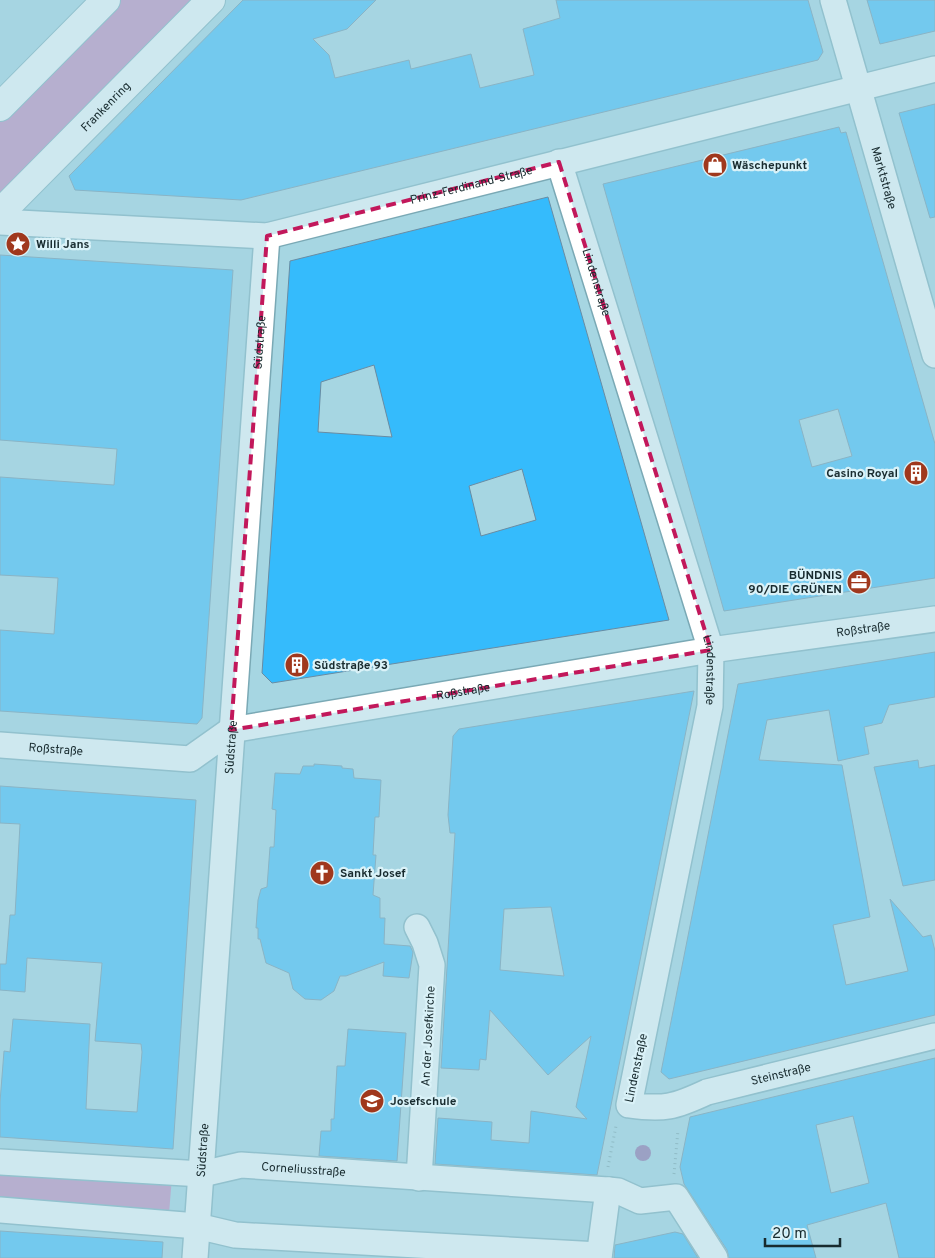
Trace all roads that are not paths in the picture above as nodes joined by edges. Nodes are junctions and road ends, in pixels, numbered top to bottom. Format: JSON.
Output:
{"nodes":[{"id":1,"x":106,"y":0,"type":"edge"},
{"id":2,"x":211,"y":0,"type":"edge"},
{"id":3,"x":834,"y":0,"type":"edge"},
{"id":4,"x":935,"y":69,"type":"edge"},
{"id":5,"x":858,"y":87,"type":"junction"},
{"id":6,"x":0,"y":107,"type":"edge"},
{"id":7,"x":559,"y":162,"type":"junction"},
{"id":8,"x":0,"y":214,"type":"edge"},
{"id":9,"x":0,"y":222,"type":"edge"},
{"id":10,"x":267,"y":236,"type":"junction"},
{"id":11,"x":935,"y":355,"type":"edge"},
{"id":12,"x":935,"y":619,"type":"edge"},
{"id":13,"x":711,"y":650,"type":"junction"},
{"id":14,"x":231,"y":730,"type":"junction"},
{"id":15,"x":0,"y":745,"type":"edge"},
{"id":16,"x":417,"y":926,"type":"dead end"},
{"id":17,"x":935,"y":1036,"type":"edge"},
{"id":18,"x":628,"y":1104,"type":"joint"},
{"id":19,"x":0,"y":1162,"type":"edge"},
{"id":20,"x":202,"y":1174,"type":"junction"},
{"id":21,"x":419,"y":1178,"type":"junction"},
{"id":22,"x":608,"y":1190,"type":"junction"},
{"id":23,"x":0,"y":1210,"type":"edge"},
{"id":24,"x":197,"y":1226,"type":"junction"},
{"id":25,"x":599,"y":1257,"type":"edge"},
{"id":26,"x":195,"y":1258,"type":"edge"},
{"id":27,"x":715,"y":1258,"type":"edge"}],
"edges":[{"from":1,"to":6,"type":"main road"},
{"from":2,"to":8,"type":"main road","name":"Frankenring"},
{"from":3,"to":5,"type":"street","name":"Marktstraße"},
{"from":4,"to":5,"type":"street","name":"Prinz-Ferdinand-Straße"},
{"from":5,"to":7,"type":"street","name":"Prinz-Ferdinand-Straße"},
{"from":5,"to":11,"type":"street","name":"Marktstraße"},
{"from":7,"to":10,"type":"street","name":"Prinz-Ferdinand-Straße"},
{"from":7,"to":13,"type":"street","name":"Lindenstraße"},
{"from":9,"to":10,"type":"street","name":"Prinz-Ferdinand-Straße"},
{"from":10,"to":14,"type":"street","name":"Südstraße"},
{"from":12,"to":13,"type":"street","name":"Roßstraße"},
{"from":13,"to":14,"type":"street","name":"Roßstraße"},
{"from":13,"to":18,"type":"street","name":"Lindenstraße"},
{"from":14,"to":15,"type":"street","name":"Roßstraße"},
{"from":14,"to":20,"type":"street","name":"Südstraße"},
{"from":16,"to":21,"type":"street","name":"An der Josefkirche"},
{"from":17,"to":18,"type":"street","name":"Steinstraße"},
{"from":19,"to":20,"type":"street","name":"Corneliusstraße"},
{"from":20,"to":21,"type":"street","name":"Corneliusstraße"},
{"from":20,"to":24,"type":"street","name":"Südstraße"},
{"from":21,"to":22,"type":"street","name":"Corneliusstraße"},
{"from":22,"to":25,"type":"street"},
{"from":22,"to":27,"type":"street"},
{"from":23,"to":24,"type":"street"},
{"from":24,"to":25,"type":"street"},
{"from":24,"to":26,"type":"street","name":"Südstraße"}]}
